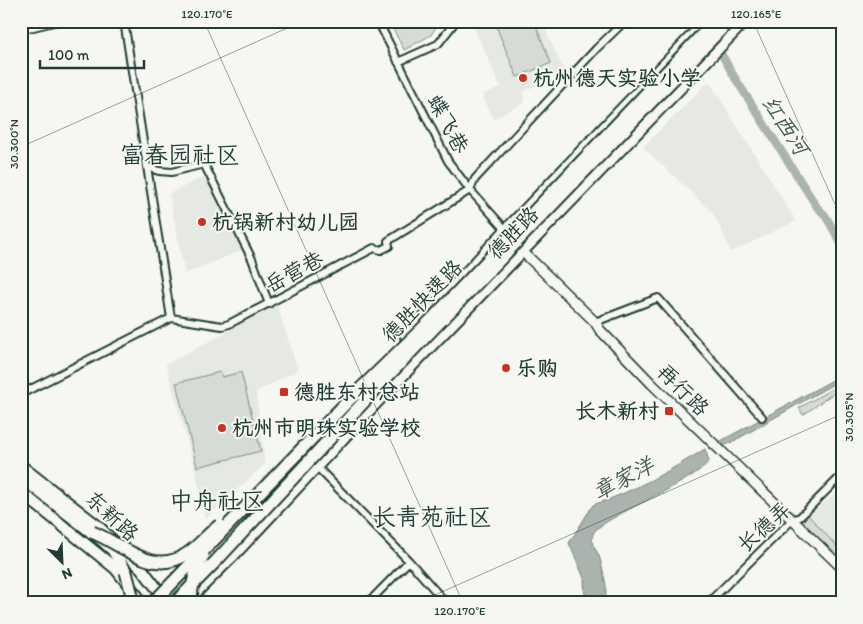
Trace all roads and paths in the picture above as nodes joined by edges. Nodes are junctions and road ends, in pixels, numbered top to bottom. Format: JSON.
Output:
{"nodes":[{"id":1,"x":58,"y":21,"type":"edge"},
{"id":2,"x":124,"y":21,"type":"edge"},
{"id":3,"x":378,"y":21,"type":"edge"},
{"id":4,"x":456,"y":21,"type":"edge"},
{"id":5,"x":625,"y":21,"type":"edge"},
{"id":6,"x":706,"y":21,"type":"edge"},
{"id":7,"x":715,"y":21,"type":"edge"},
{"id":8,"x":729,"y":21,"type":"edge"},
{"id":9,"x":745,"y":21,"type":"edge"},
{"id":10,"x":838,"y":21,"type":"edge"},
{"id":11,"x":842,"y":26,"type":"edge"},
{"id":12,"x":21,"y":30,"type":"edge"},
{"id":13,"x":398,"y":62,"type":"junction"},
{"id":14,"x":147,"y":167,"type":"junction"},
{"id":15,"x":470,"y":190,"type":"junction"},
{"id":16,"x":506,"y":230,"type":"junction"},
{"id":17,"x":522,"y":251,"type":"junction"},
{"id":18,"x":269,"y":304,"type":"junction"},
{"id":19,"x":171,"y":318,"type":"junction"},
{"id":20,"x":595,"y":322,"type":"junction"},
{"id":21,"x":21,"y":394,"type":"edge"},
{"id":22,"x":350,"y":399,"type":"junction"},
{"id":23,"x":762,"y":417,"type":"dead end"},
{"id":24,"x":21,"y":466,"type":"edge"},
{"id":25,"x":317,"y":467,"type":"junction"},
{"id":26,"x":842,"y":475,"type":"edge"},
{"id":27,"x":21,"y":477,"type":"edge"},
{"id":28,"x":21,"y":492,"type":"edge"},
{"id":29,"x":792,"y":520,"type":"junction"},
{"id":30,"x":219,"y":526,"type":"junction"},
{"id":31,"x":92,"y":532,"type":"junction"},
{"id":32,"x":409,"y":562,"type":"junction"},
{"id":33,"x":842,"y":568,"type":"edge"},
{"id":34,"x":164,"y":601,"type":"edge"},
{"id":35,"x":134,"y":603,"type":"edge"},
{"id":36,"x":143,"y":603,"type":"edge"},
{"id":37,"x":152,"y":603,"type":"edge"},
{"id":38,"x":175,"y":603,"type":"edge"},
{"id":39,"x":185,"y":603,"type":"edge"},
{"id":40,"x":191,"y":603,"type":"edge"},
{"id":41,"x":368,"y":603,"type":"edge"},
{"id":42,"x":446,"y":603,"type":"edge"},
{"id":43,"x":708,"y":603,"type":"edge"}],
"edges":[{"from":1,"to":12,"type":"street"},
{"from":2,"to":14,"type":"street"},
{"from":3,"to":13,"type":"street","name":"蝶飞巷"},
{"from":4,"to":13,"type":"street"},
{"from":5,"to":15,"type":"street","name":"岳营巷"},
{"from":6,"to":16,"type":"main road","name":"德胜路"},
{"from":7,"to":22,"type":"highway","name":"德胜快速路","bridge":true},
{"from":8,"to":38,"type":"highway","name":"德胜快速路","bridge":true},
{"from":9,"to":17,"type":"main road","name":"德胜路"},
{"from":10,"to":11,"type":"street"},
{"from":13,"to":15,"type":"street","name":"蝶飞巷"},
{"from":14,"to":18,"type":"street"},
{"from":14,"to":19,"type":"street"},
{"from":15,"to":16,"type":"street","name":"蝶飞巷"},
{"from":15,"to":18,"type":"street","name":"岳营巷"},
{"from":16,"to":17,"type":"street","name":"再行路"},
{"from":16,"to":34,"type":"main road","name":"德胜路"},
{"from":17,"to":20,"type":"street","name":"再行路"},
{"from":17,"to":25,"type":"main road","name":"德胜路"},
{"from":18,"to":19,"type":"street","name":"岳营巷"},
{"from":19,"to":21,"type":"street"},
{"from":20,"to":23,"type":"street"},
{"from":20,"to":29,"type":"street","name":"再行路"},
{"from":22,"to":30,"type":"highway","bridge":true},
{"from":22,"to":37,"type":"highway","name":"德胜快速路","bridge":true},
{"from":24,"to":34,"type":"main road","name":"东新路"},
{"from":25,"to":32,"type":"street"},
{"from":25,"to":39,"type":"main road","name":"德胜路"},
{"from":26,"to":29,"type":"street","name":"长德弄"},
{"from":27,"to":31,"type":"highway"},
{"from":28,"to":36,"type":"main road","name":"东新路"},
{"from":29,"to":33,"type":"street","name":"再行路"},
{"from":29,"to":43,"type":"street","name":"长德弄"},
{"from":30,"to":31,"type":"highway","bridge":true},
{"from":30,"to":40,"type":"highway","bridge":true},
{"from":31,"to":35,"type":"highway","bridge":true},
{"from":32,"to":41,"type":"street"},
{"from":32,"to":42,"type":"street"}]}
